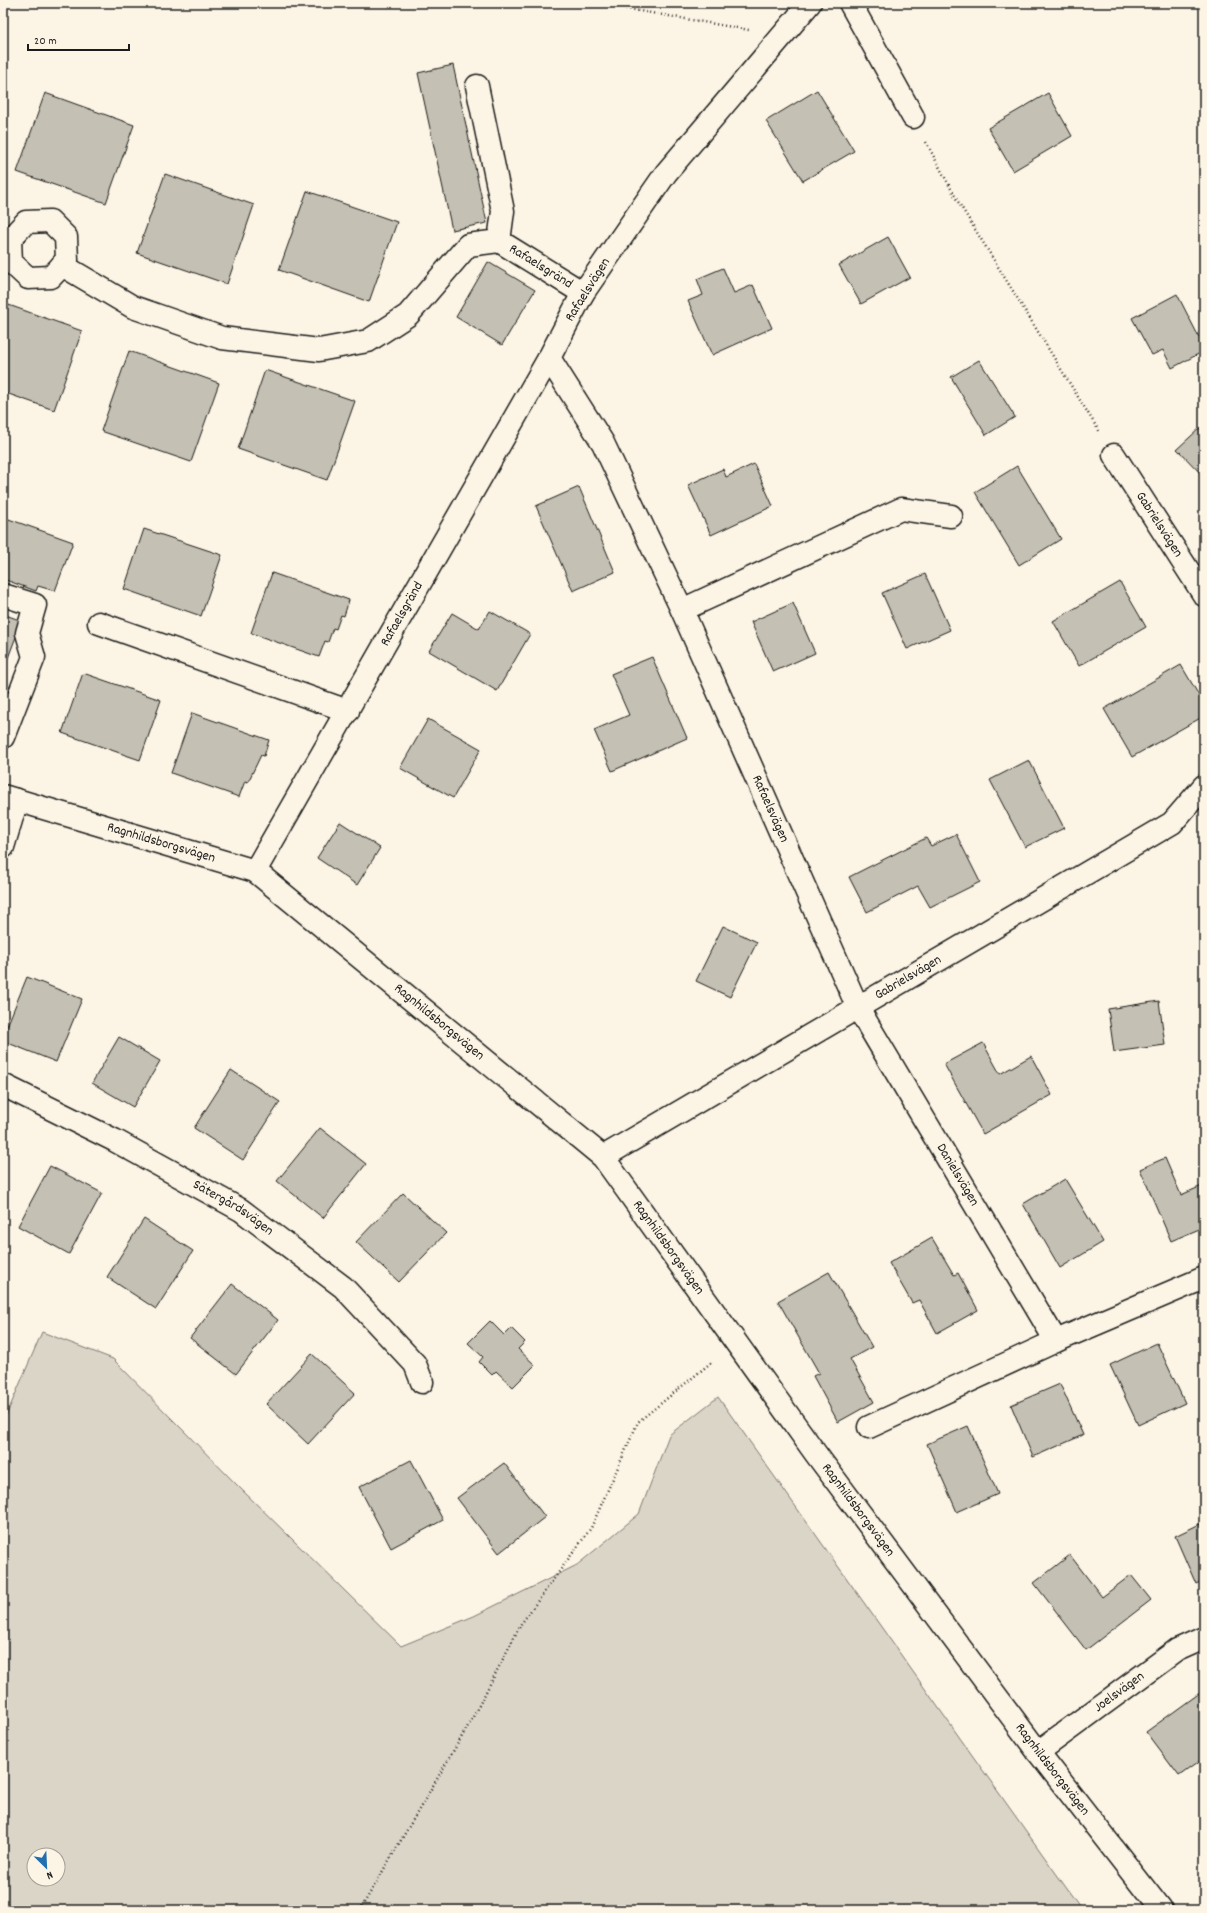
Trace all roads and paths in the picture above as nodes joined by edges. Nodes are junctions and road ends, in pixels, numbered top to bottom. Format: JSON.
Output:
{"nodes":[{"id":1,"x":594,"y":3,"type":"edge"},
{"id":2,"x":810,"y":3,"type":"edge"},
{"id":3,"x":850,"y":3,"type":"edge"},
{"id":4,"x":782,"y":35,"type":"junction"},
{"id":5,"x":477,"y":86,"type":"dead end"},
{"id":6,"x":913,"y":117,"type":"joint"},
{"id":7,"x":7,"y":240,"type":"edge"},
{"id":8,"x":499,"y":241,"type":"junction"},
{"id":9,"x":62,"y":265,"type":"junction"},
{"id":10,"x":583,"y":293,"type":"junction"},
{"id":11,"x":549,"y":358,"type":"junction"},
{"id":12,"x":1114,"y":455,"type":"joint"},
{"id":13,"x":951,"y":516,"type":"dead end"},
{"id":14,"x":3,"y":595,"type":"edge"},
{"id":15,"x":1204,"y":595,"type":"edge"},
{"id":16,"x":682,"y":610,"type":"junction"},
{"id":17,"x":99,"y":623,"type":"dead end"},
{"id":18,"x":348,"y":711,"type":"junction"},
{"id":19,"x":3,"y":737,"type":"edge"},
{"id":20,"x":1204,"y":786,"type":"edge"},
{"id":21,"x":10,"y":798,"type":"edge"},
{"id":22,"x":3,"y":847,"type":"edge"},
{"id":23,"x":256,"y":871,"type":"junction"},
{"id":24,"x":858,"y":1008,"type":"junction"},
{"id":25,"x":3,"y":1085,"type":"edge"},
{"id":26,"x":603,"y":1157,"type":"junction"},
{"id":27,"x":1204,"y":1278,"type":"edge"},
{"id":28,"x":1056,"y":1341,"type":"junction"},
{"id":29,"x":736,"y":1343,"type":"junction"},
{"id":30,"x":422,"y":1382,"type":"dead end"},
{"id":31,"x":870,"y":1427,"type":"dead end"},
{"id":32,"x":1204,"y":1638,"type":"edge"},
{"id":33,"x":1038,"y":1752,"type":"junction"},
{"id":34,"x":360,"y":1910,"type":"edge"},
{"id":35,"x":1161,"y":1910,"type":"edge"}],
"edges":[{"from":1,"to":4,"type":"path"},
{"from":2,"to":4,"type":"street","name":"Rafaelsvägen"},
{"from":3,"to":6,"type":"street"},
{"from":4,"to":10,"type":"street","name":"Rafaelsvägen"},
{"from":5,"to":8,"type":"street"},
{"from":6,"to":12,"type":"path"},
{"from":7,"to":9,"type":"street"},
{"from":7,"to":9,"type":"street"},
{"from":8,"to":9,"type":"street"},
{"from":8,"to":10,"type":"street","name":"Rafaelsgränd"},
{"from":10,"to":11,"type":"street","name":"Rafaelsvägen"},
{"from":11,"to":16,"type":"street","name":"Rafaelsvägen"},
{"from":11,"to":18,"type":"street","name":"Rafaelsgränd"},
{"from":12,"to":15,"type":"street","name":"Gabrielsvägen"},
{"from":13,"to":16,"type":"street"},
{"from":14,"to":19,"type":"street"},
{"from":16,"to":24,"type":"street","name":"Rafaelsvägen"},
{"from":17,"to":18,"type":"street"},
{"from":18,"to":23,"type":"street","name":"Rafaelsgränd"},
{"from":20,"to":24,"type":"street","name":"Gabrielsvägen"},
{"from":21,"to":22,"type":"street"},
{"from":21,"to":23,"type":"street","name":"Ragnhildsborgsvägen"},
{"from":23,"to":26,"type":"street","name":"Ragnhildsborgsvägen"},
{"from":24,"to":26,"type":"street","name":"Gabrielsvägen"},
{"from":24,"to":28,"type":"street","name":"Danielsvägen"},
{"from":25,"to":30,"type":"street","name":"Sätergårdsvägen"},
{"from":26,"to":29,"type":"street","name":"Ragnhildsborgsvägen"},
{"from":27,"to":28,"type":"street"},
{"from":28,"to":31,"type":"street"},
{"from":29,"to":33,"type":"street","name":"Ragnhildsborgsvägen"},
{"from":29,"to":34,"type":"path"},
{"from":32,"to":33,"type":"street","name":"Joelsvägen"},
{"from":33,"to":35,"type":"street","name":"Ragnhildsborgsvägen"}]}
